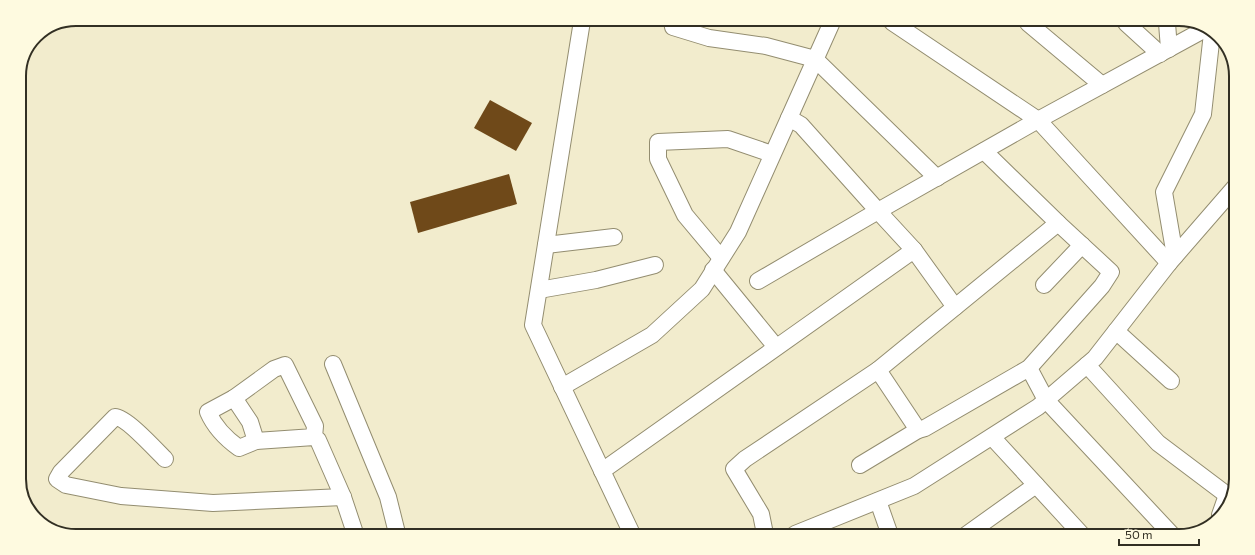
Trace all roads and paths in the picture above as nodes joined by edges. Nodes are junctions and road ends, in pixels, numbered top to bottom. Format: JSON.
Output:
{"nodes":[{"id":1,"x":581,"y":26,"type":"edge"},
{"id":2,"x":673,"y":26,"type":"edge"},
{"id":3,"x":830,"y":26,"type":"edge"},
{"id":4,"x":898,"y":26,"type":"edge"},
{"id":5,"x":1130,"y":26,"type":"edge"},
{"id":6,"x":1167,"y":26,"type":"edge"},
{"id":7,"x":1045,"y":28,"type":"edge"},
{"id":8,"x":1201,"y":31,"type":"edge"},
{"id":9,"x":1211,"y":38,"type":"edge"},
{"id":10,"x":1164,"y":52,"type":"junction"},
{"id":11,"x":814,"y":59,"type":"junction"},
{"id":12,"x":1102,"y":85,"type":"junction"},
{"id":13,"x":788,"y":118,"type":"junction"},
{"id":14,"x":1038,"y":120,"type":"junction"},
{"id":15,"x":984,"y":151,"type":"junction"},
{"id":16,"x":772,"y":154,"type":"junction"},
{"id":17,"x":937,"y":178,"type":"junction"},
{"id":18,"x":1229,"y":194,"type":"edge"},
{"id":19,"x":878,"y":211,"type":"junction"},
{"id":20,"x":1058,"y":223,"type":"junction"},
{"id":21,"x":614,"y":237,"type":"dead end"},
{"id":22,"x":546,"y":245,"type":"junction"},
{"id":23,"x":1082,"y":245,"type":"junction"},
{"id":24,"x":914,"y":250,"type":"junction"},
{"id":25,"x":1172,"y":259,"type":"junction"},
{"id":26,"x":655,"y":264,"type":"dead end"},
{"id":27,"x":717,"y":264,"type":"junction"},
{"id":28,"x":758,"y":281,"type":"dead end"},
{"id":29,"x":1044,"y":285,"type":"dead end"},
{"id":30,"x":539,"y":290,"type":"junction"},
{"id":31,"x":955,"y":307,"type":"junction"},
{"id":32,"x":1116,"y":331,"type":"junction"},
{"id":33,"x":776,"y":347,"type":"junction"},
{"id":34,"x":333,"y":364,"type":"dead end"},
{"id":35,"x":1087,"y":365,"type":"junction"},
{"id":36,"x":1029,"y":368,"type":"junction"},
{"id":37,"x":878,"y":370,"type":"junction"},
{"id":38,"x":1171,"y":381,"type":"dead end"},
{"id":39,"x":562,"y":387,"type":"junction"},
{"id":40,"x":234,"y":398,"type":"junction"},
{"id":41,"x":1046,"y":400,"type":"junction"},
{"id":42,"x":918,"y":430,"type":"junction"},
{"id":43,"x":314,"y":437,"type":"junction"},
{"id":44,"x":992,"y":437,"type":"junction"},
{"id":45,"x":256,"y":441,"type":"junction"},
{"id":46,"x":165,"y":459,"type":"dead end"},
{"id":47,"x":860,"y":465,"type":"dead end"},
{"id":48,"x":602,"y":472,"type":"junction"},
{"id":49,"x":1036,"y":485,"type":"junction"},
{"id":50,"x":1227,"y":492,"type":"edge"},
{"id":51,"x":342,"y":497,"type":"junction"},
{"id":52,"x":878,"y":501,"type":"junction"},
{"id":53,"x":354,"y":529,"type":"edge"},
{"id":54,"x":396,"y":529,"type":"edge"},
{"id":55,"x":630,"y":529,"type":"edge"},
{"id":56,"x":764,"y":529,"type":"edge"},
{"id":57,"x":811,"y":529,"type":"edge"},
{"id":58,"x":888,"y":529,"type":"edge"},
{"id":59,"x":974,"y":529,"type":"edge"},
{"id":60,"x":1077,"y":529,"type":"edge"},
{"id":61,"x":1166,"y":529,"type":"edge"}],
"edges":[{"from":1,"to":22,"type":"street"},
{"from":2,"to":11,"type":"street"},
{"from":3,"to":11,"type":"street"},
{"from":4,"to":14,"type":"street"},
{"from":5,"to":10,"type":"street"},
{"from":6,"to":10,"type":"street"},
{"from":7,"to":12,"type":"street"},
{"from":8,"to":10,"type":"street"},
{"from":9,"to":25,"type":"street"},
{"from":10,"to":12,"type":"street"},
{"from":11,"to":13,"type":"street"},
{"from":11,"to":17,"type":"street"},
{"from":12,"to":14,"type":"street"},
{"from":13,"to":16,"type":"street"},
{"from":13,"to":19,"type":"street"},
{"from":14,"to":15,"type":"street"},
{"from":14,"to":25,"type":"street"},
{"from":15,"to":17,"type":"street"},
{"from":15,"to":20,"type":"street"},
{"from":16,"to":27,"type":"street"},
{"from":16,"to":27,"type":"street"},
{"from":17,"to":19,"type":"street"},
{"from":18,"to":25,"type":"street"},
{"from":19,"to":24,"type":"street"},
{"from":19,"to":28,"type":"street"},
{"from":20,"to":23,"type":"street"},
{"from":20,"to":31,"type":"street"},
{"from":21,"to":22,"type":"street"},
{"from":22,"to":30,"type":"street"},
{"from":23,"to":29,"type":"street"},
{"from":23,"to":36,"type":"street"},
{"from":24,"to":31,"type":"street"},
{"from":24,"to":33,"type":"street"},
{"from":25,"to":32,"type":"street"},
{"from":26,"to":30,"type":"street"},
{"from":27,"to":33,"type":"street"},
{"from":27,"to":39,"type":"street"},
{"from":30,"to":39,"type":"street"},
{"from":31,"to":37,"type":"street"},
{"from":32,"to":35,"type":"street"},
{"from":32,"to":38,"type":"street"},
{"from":33,"to":48,"type":"street"},
{"from":34,"to":54,"type":"street"},
{"from":35,"to":41,"type":"street"},
{"from":35,"to":50,"type":"street"},
{"from":36,"to":41,"type":"street"},
{"from":36,"to":42,"type":"street"},
{"from":37,"to":42,"type":"street"},
{"from":37,"to":56,"type":"street"},
{"from":39,"to":48,"type":"street"},
{"from":40,"to":43,"type":"street"},
{"from":40,"to":45,"type":"street"},
{"from":40,"to":45,"type":"street"},
{"from":41,"to":44,"type":"street"},
{"from":41,"to":61,"type":"street"},
{"from":42,"to":47,"type":"street"},
{"from":43,"to":45,"type":"street"},
{"from":43,"to":51,"type":"street"},
{"from":44,"to":49,"type":"street"},
{"from":44,"to":52,"type":"street"},
{"from":46,"to":51,"type":"street"},
{"from":48,"to":55,"type":"street"},
{"from":49,"to":59,"type":"street"},
{"from":49,"to":60,"type":"street"},
{"from":51,"to":53,"type":"street"},
{"from":52,"to":57,"type":"street"},
{"from":52,"to":58,"type":"street"}]}
